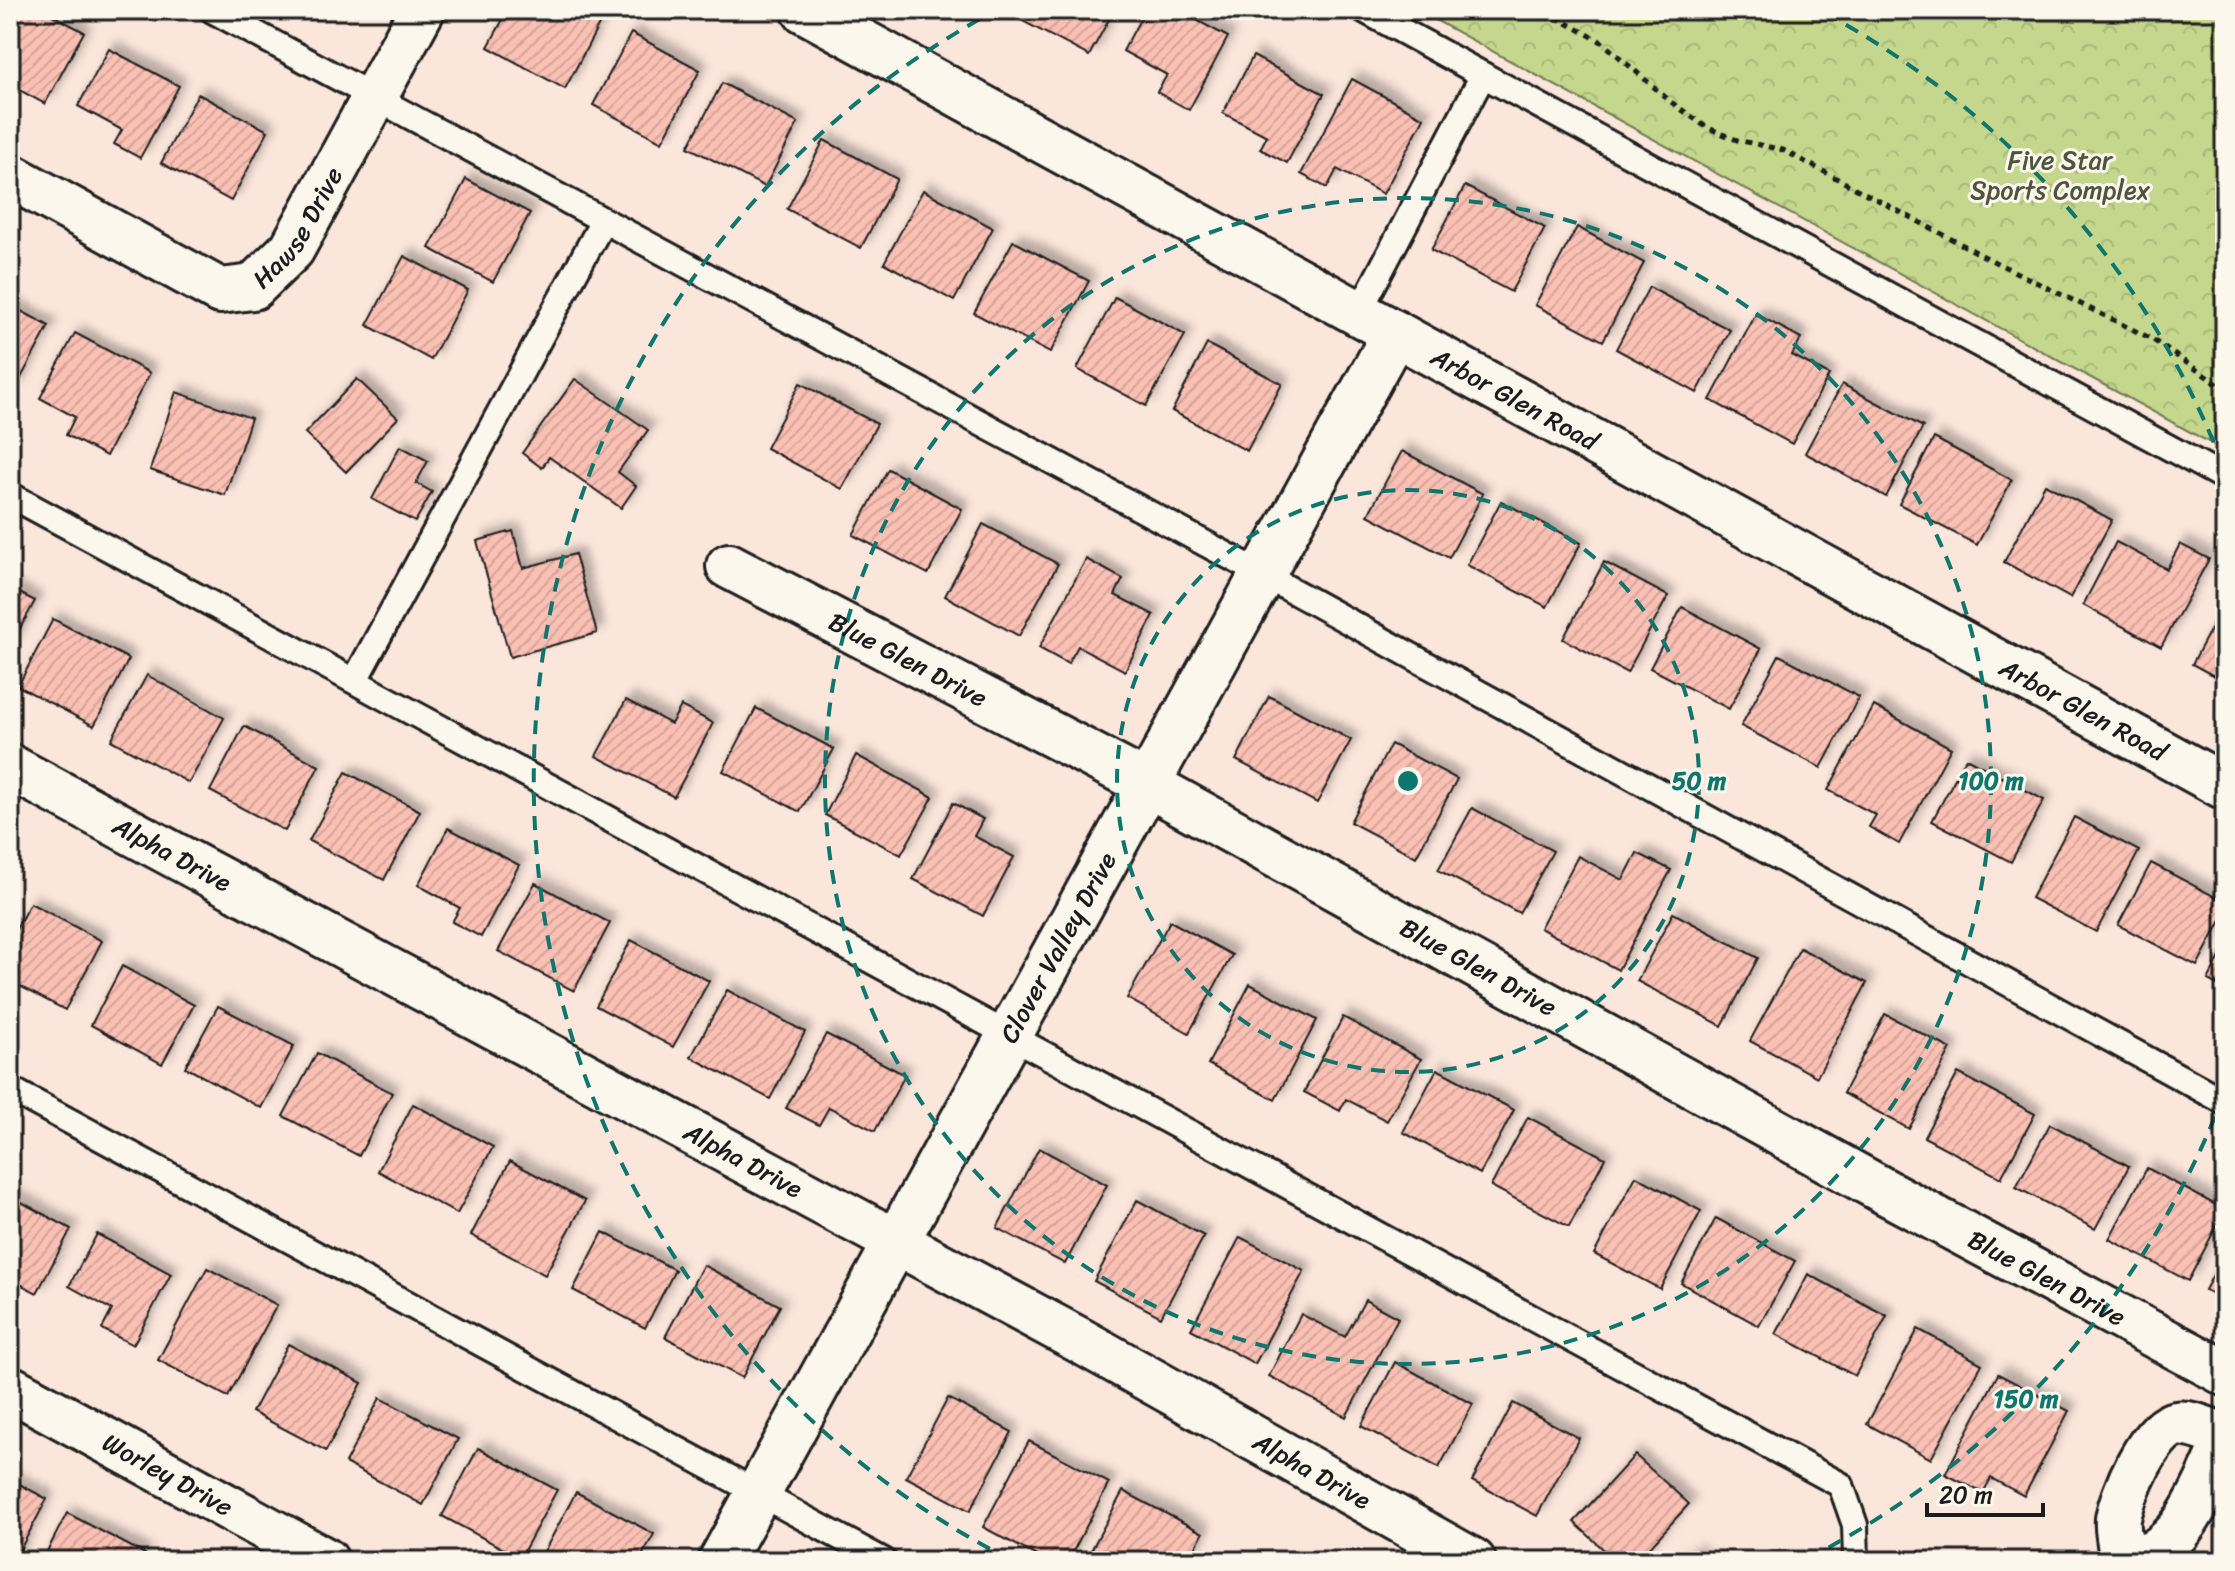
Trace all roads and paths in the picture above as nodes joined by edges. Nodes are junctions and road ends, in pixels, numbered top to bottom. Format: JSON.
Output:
{"nodes":[{"id":1,"x":212,"y":10,"type":"edge"},
{"id":2,"x":422,"y":10,"type":"edge"},
{"id":3,"x":804,"y":10,"type":"edge"},
{"id":4,"x":1364,"y":10,"type":"edge"},
{"id":5,"x":1533,"y":10,"type":"edge"},
{"id":6,"x":1483,"y":75,"type":"junction"},
{"id":7,"x":374,"y":98,"type":"junction"},
{"id":8,"x":10,"y":176,"type":"edge"},
{"id":9,"x":603,"y":221,"type":"junction"},
{"id":10,"x":1377,"y":323,"type":"junction"},
{"id":11,"x":2225,"y":389,"type":"edge"},
{"id":12,"x":2225,"y":478,"type":"edge"},
{"id":13,"x":10,"y":495,"type":"edge"},
{"id":14,"x":729,"y":566,"type":"dead end"},
{"id":15,"x":1262,"y":574,"type":"junction"},
{"id":16,"x":355,"y":680,"type":"junction"},
{"id":17,"x":10,"y":767,"type":"edge"},
{"id":18,"x":1147,"y":784,"type":"junction"},
{"id":19,"x":2225,"y":787,"type":"edge"},
{"id":20,"x":1010,"y":1034,"type":"junction"},
{"id":21,"x":10,"y":1089,"type":"edge"},
{"id":22,"x":2225,"y":1102,"type":"edge"},
{"id":23,"x":895,"y":1242,"type":"junction"},
{"id":24,"x":2225,"y":1373,"type":"edge"},
{"id":25,"x":10,"y":1388,"type":"edge"},
{"id":26,"x":2225,"y":1436,"type":"edge"},
{"id":27,"x":2225,"y":1444,"type":"edge"},
{"id":28,"x":757,"y":1494,"type":"junction"},
{"id":29,"x":326,"y":1561,"type":"edge"},
{"id":30,"x":721,"y":1561,"type":"edge"},
{"id":31,"x":884,"y":1561,"type":"edge"},
{"id":32,"x":1473,"y":1561,"type":"edge"},
{"id":33,"x":1856,"y":1561,"type":"edge"}],
"edges":[{"from":1,"to":7,"type":"lane"},
{"from":2,"to":7,"type":"street","name":"Hawse Drive"},
{"from":3,"to":10,"type":"street","name":"Arbor Glen Road"},
{"from":4,"to":6,"type":"lane"},
{"from":5,"to":11,"type":"path"},
{"from":6,"to":10,"type":"lane"},
{"from":6,"to":12,"type":"lane"},
{"from":7,"to":8,"type":"street","name":"Hawse Drive"},
{"from":7,"to":9,"type":"lane"},
{"from":9,"to":15,"type":"lane"},
{"from":9,"to":16,"type":"lane"},
{"from":10,"to":15,"type":"street","name":"Clover Valley Drive"},
{"from":10,"to":19,"type":"street","name":"Arbor Glen Road"},
{"from":13,"to":16,"type":"lane"},
{"from":14,"to":18,"type":"street","name":"Blue Glen Drive"},
{"from":15,"to":18,"type":"street","name":"Clover Valley Drive"},
{"from":15,"to":22,"type":"lane"},
{"from":16,"to":20,"type":"lane"},
{"from":17,"to":23,"type":"street","name":"Alpha Drive"},
{"from":18,"to":20,"type":"street","name":"Clover Valley Drive"},
{"from":18,"to":24,"type":"street","name":"Blue Glen Drive"},
{"from":20,"to":23,"type":"street","name":"Clover Valley Drive"},
{"from":20,"to":33,"type":"lane"},
{"from":21,"to":28,"type":"lane"},
{"from":23,"to":28,"type":"street","name":"Clover Valley Drive"},
{"from":23,"to":32,"type":"street","name":"Alpha Drive"},
{"from":25,"to":29,"type":"street","name":"Worley Drive"},
{"from":26,"to":27,"type":"street"},
{"from":28,"to":30,"type":"street","name":"Clover Valley Drive"},
{"from":28,"to":31,"type":"lane"}]}
